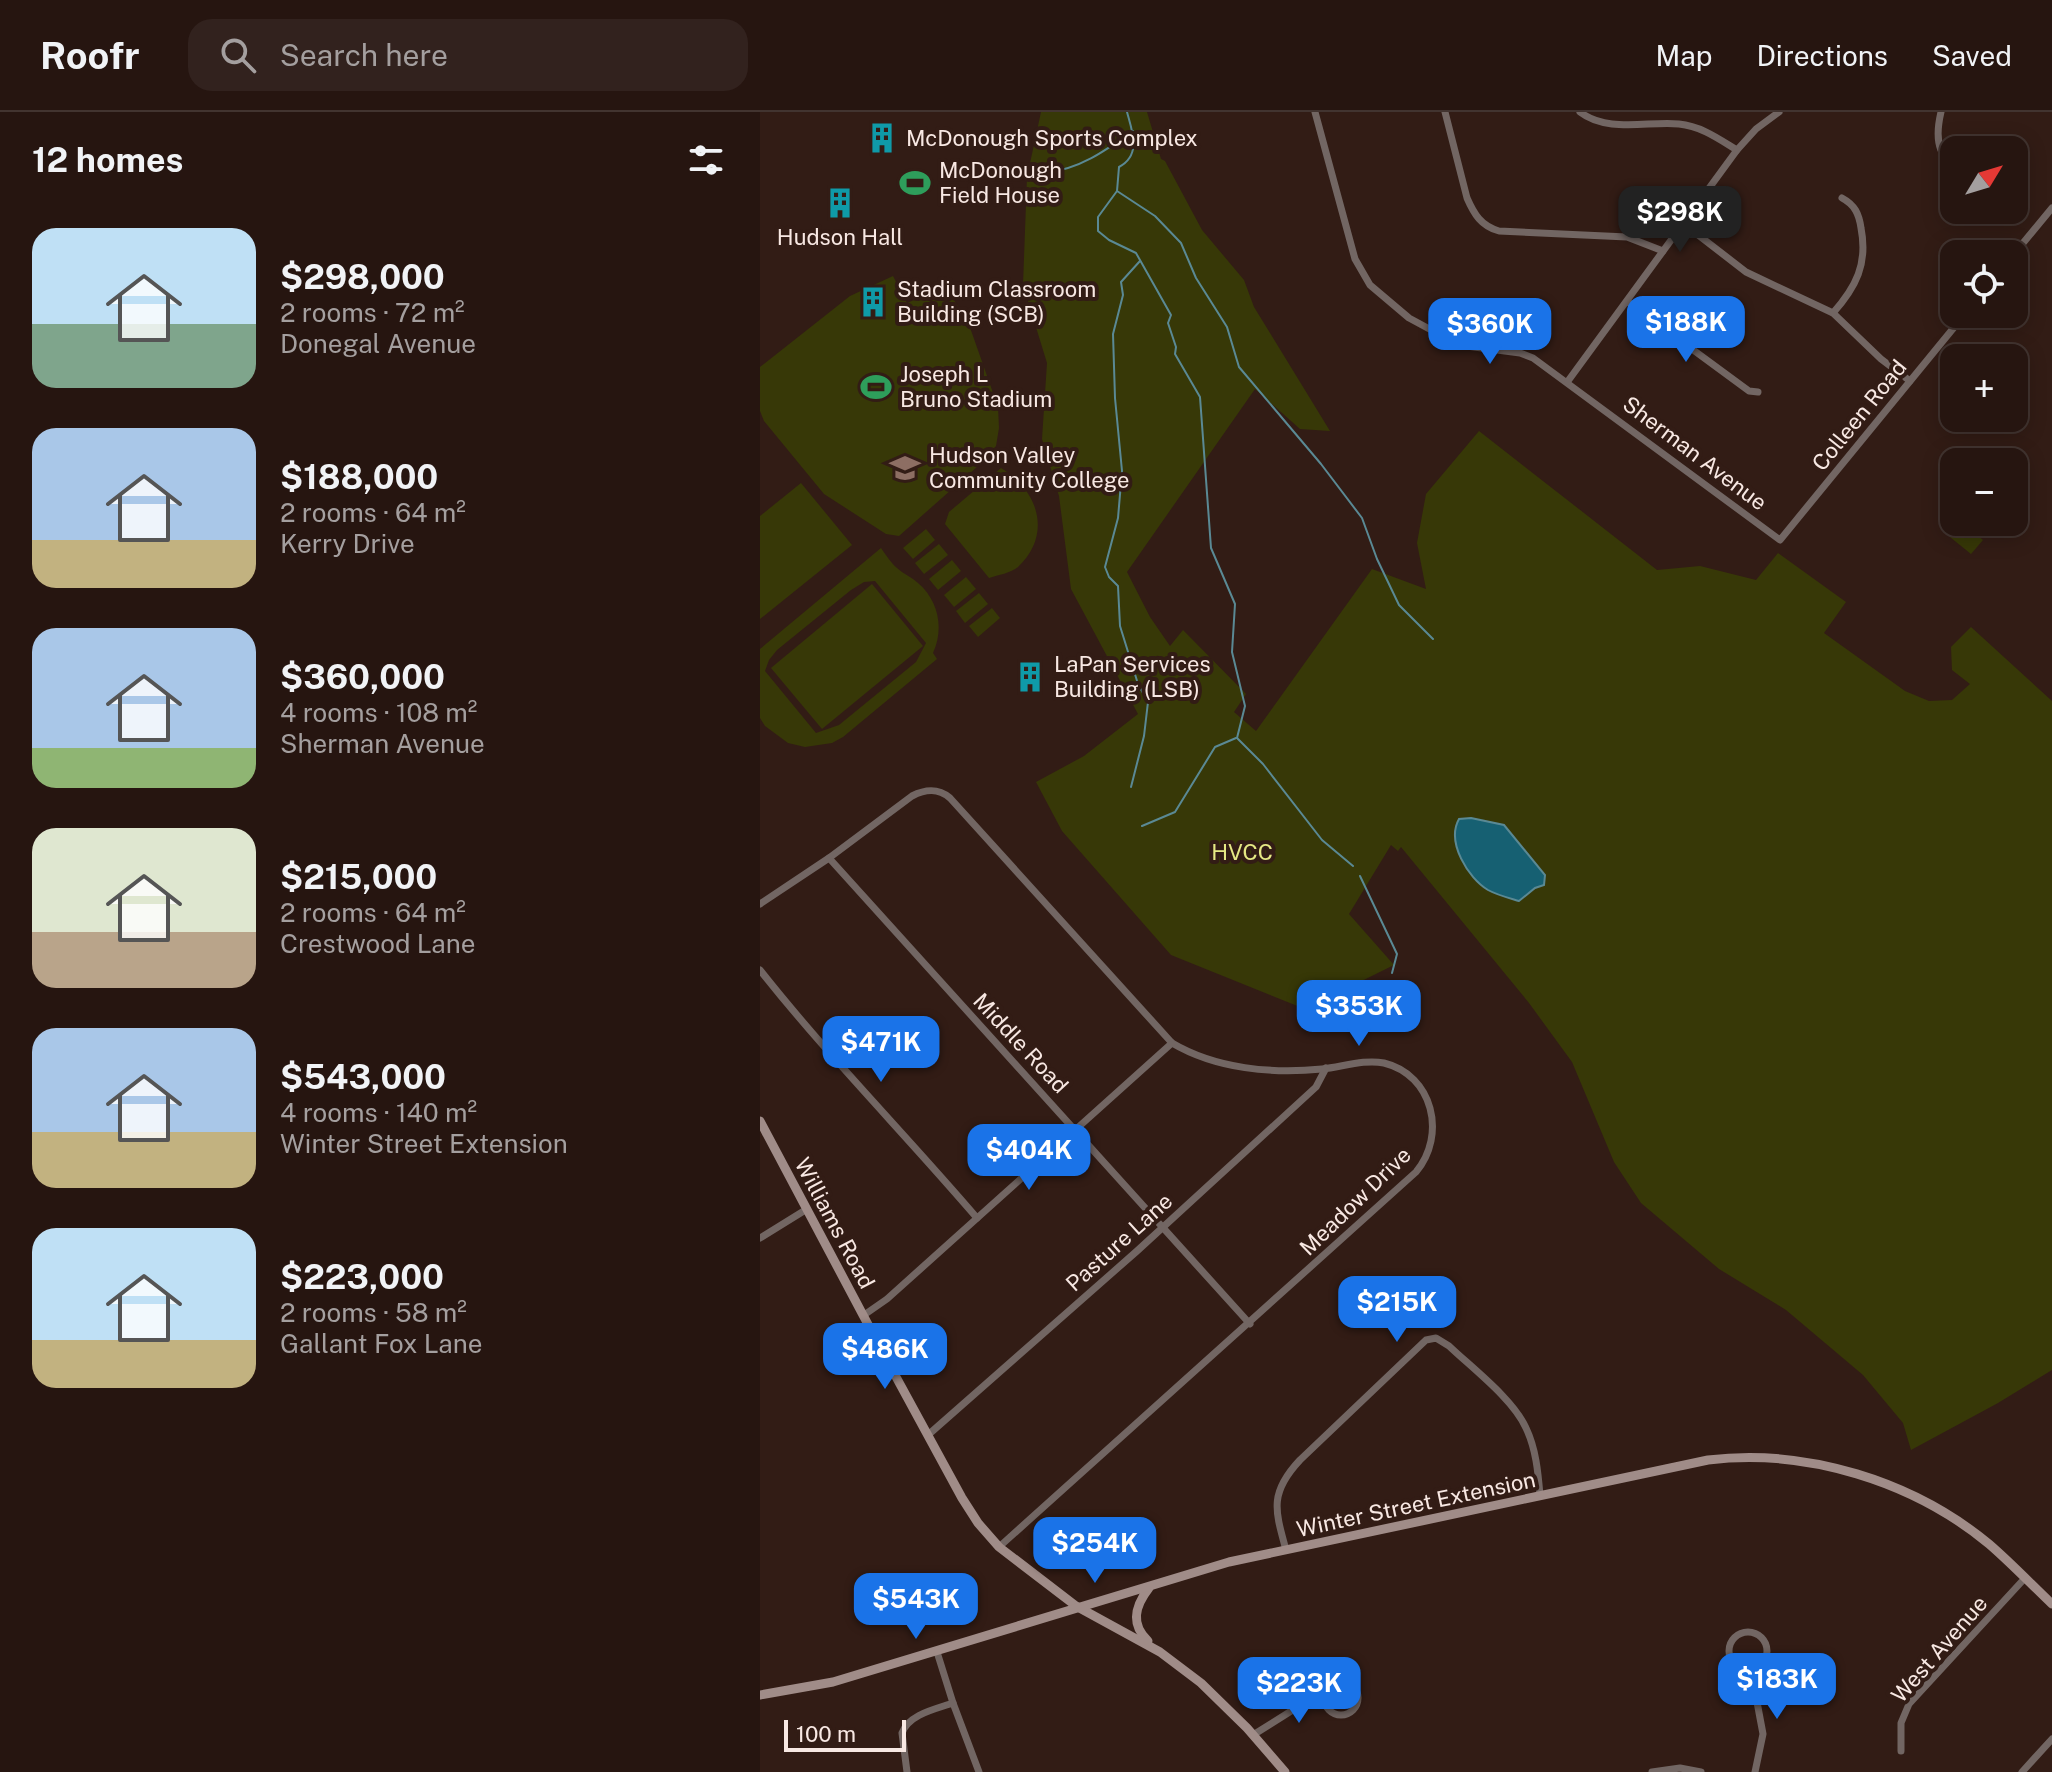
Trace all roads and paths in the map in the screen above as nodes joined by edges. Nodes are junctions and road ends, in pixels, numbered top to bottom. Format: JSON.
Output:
{"nodes":[{"id":1,"x":1316,"y":112,"type":"edge"},
{"id":2,"x":1445,"y":112,"type":"edge"},
{"id":3,"x":1580,"y":112,"type":"edge"},
{"id":4,"x":1779,"y":112,"type":"edge"},
{"id":5,"x":1941,"y":112,"type":"edge"},
{"id":6,"x":1940,"y":148,"type":"edge"},
{"id":7,"x":1737,"y":150,"type":"junction"},
{"id":8,"x":1842,"y":198,"type":"dead end"},
{"id":9,"x":2052,"y":208,"type":"edge"},
{"id":10,"x":1684,"y":224,"type":"junction"},
{"id":11,"x":2026,"y":240,"type":"edge"},
{"id":12,"x":1663,"y":251,"type":"junction"},
{"id":13,"x":1628,"y":302,"type":"junction"},
{"id":14,"x":1833,"y":313,"type":"junction"},
{"id":15,"x":1954,"y":328,"type":"edge"},
{"id":16,"x":1568,"y":381,"type":"junction"},
{"id":17,"x":1910,"y":381,"type":"junction"},
{"id":18,"x":1758,"y":392,"type":"dead end"},
{"id":19,"x":1780,"y":540,"type":"joint"},
{"id":20,"x":829,"y":858,"type":"junction"},
{"id":21,"x":760,"y":904,"type":"edge"},
{"id":22,"x":760,"y":970,"type":"edge"},
{"id":23,"x":1172,"y":1043,"type":"junction"},
{"id":24,"x":1326,"y":1068,"type":"junction"},
{"id":25,"x":760,"y":1121,"type":"edge"},
{"id":26,"x":1076,"y":1130,"type":"junction"},
{"id":27,"x":807,"y":1209,"type":"junction"},
{"id":28,"x":977,"y":1218,"type":"junction"},
{"id":29,"x":1163,"y":1228,"type":"junction"},
{"id":30,"x":760,"y":1238,"type":"edge"},
{"id":31,"x":864,"y":1315,"type":"junction"},
{"id":32,"x":1250,"y":1324,"type":"junction"},
{"id":33,"x":928,"y":1435,"type":"junction"},
{"id":34,"x":1540,"y":1495,"type":"junction"},
{"id":35,"x":999,"y":1547,"type":"junction"},
{"id":36,"x":1286,"y":1550,"type":"junction"},
{"id":37,"x":2025,"y":1578,"type":"junction"},
{"id":38,"x":1150,"y":1588,"type":"junction"},
{"id":39,"x":2052,"y":1604,"type":"edge"},
{"id":40,"x":1076,"y":1606,"type":"junction"},
{"id":41,"x":937,"y":1652,"type":"junction"},
{"id":42,"x":1160,"y":1652,"type":"junction"},
{"id":43,"x":1751,"y":1670,"type":"junction"},
{"id":44,"x":1328,"y":1688,"type":"junction"},
{"id":45,"x":760,"y":1695,"type":"edge"},
{"id":46,"x":953,"y":1703,"type":"junction"},
{"id":47,"x":1253,"y":1735,"type":"junction"},
{"id":48,"x":2052,"y":1739,"type":"edge"},
{"id":49,"x":1901,"y":1751,"type":"dead end"},
{"id":50,"x":907,"y":1772,"type":"edge"},
{"id":51,"x":979,"y":1772,"type":"edge"},
{"id":52,"x":1285,"y":1772,"type":"edge"},
{"id":53,"x":1652,"y":1772,"type":"edge"},
{"id":54,"x":1701,"y":1772,"type":"edge"},
{"id":55,"x":1755,"y":1772,"type":"edge"},
{"id":56,"x":2022,"y":1772,"type":"edge"}],
"edges":[{"from":1,"to":16,"type":"street","name":"Sherman Avenue"},
{"from":2,"to":12,"type":"street"},
{"from":3,"to":7,"type":"street"},
{"from":4,"to":7,"type":"street"},
{"from":5,"to":6,"type":"street"},
{"from":7,"to":10,"type":"street"},
{"from":8,"to":14,"type":"street"},
{"from":9,"to":11,"type":"street"},
{"from":10,"to":12,"type":"street"},
{"from":10,"to":14,"type":"street"},
{"from":12,"to":13,"type":"street"},
{"from":13,"to":16,"type":"street"},
{"from":13,"to":18,"type":"street"},
{"from":14,"to":17,"type":"street"},
{"from":15,"to":17,"type":"street","name":"Colleen Road"},
{"from":16,"to":19,"type":"street","name":"Sherman Avenue"},
{"from":17,"to":19,"type":"street","name":"Colleen Road"},
{"from":20,"to":21,"type":"street","name":"Meadow Drive"},
{"from":20,"to":23,"type":"street","name":"Meadow Drive"},
{"from":20,"to":26,"type":"street","name":"Middle Road"},
{"from":22,"to":28,"type":"street"},
{"from":23,"to":24,"type":"street","name":"Meadow Drive"},
{"from":23,"to":26,"type":"street"},
{"from":24,"to":29,"type":"street","name":"Pasture Lane"},
{"from":24,"to":32,"type":"street","name":"Meadow Drive"},
{"from":25,"to":27,"type":"main road","name":"Williams Road"},
{"from":26,"to":28,"type":"street"},
{"from":26,"to":29,"type":"street","name":"Middle Road"},
{"from":27,"to":30,"type":"street"},
{"from":27,"to":31,"type":"main road","name":"Williams Road"},
{"from":28,"to":31,"type":"street"},
{"from":29,"to":32,"type":"street","name":"Middle Road"},
{"from":29,"to":33,"type":"street","name":"Pasture Lane"},
{"from":31,"to":33,"type":"main road","name":"Williams Road"},
{"from":32,"to":35,"type":"street","name":"Meadow Drive"},
{"from":33,"to":35,"type":"main road","name":"Williams Road"},
{"from":34,"to":36,"type":"main road","name":"Winter Street Extension"},
{"from":34,"to":36,"type":"street"},
{"from":34,"to":37,"type":"main road","name":"Winter Street Extension"},
{"from":35,"to":40,"type":"main road","name":"Williams Road"},
{"from":36,"to":38,"type":"main road","name":"Winter Street Extension"},
{"from":37,"to":39,"type":"main road","name":"Winter Street Extension"},
{"from":37,"to":49,"type":"street","name":"West Avenue"},
{"from":38,"to":40,"type":"main road","name":"Winter Street Extension"},
{"from":38,"to":42,"type":"main road"},
{"from":40,"to":41,"type":"main road","name":"Winter Street Extension"},
{"from":40,"to":42,"type":"main road","name":"Williams Road"},
{"from":41,"to":45,"type":"main road","name":"Winter Street Extension"},
{"from":41,"to":46,"type":"street"},
{"from":42,"to":47,"type":"main road"},
{"from":43,"to":43,"type":"street"},
{"from":43,"to":55,"type":"street"},
{"from":44,"to":44,"type":"street"},
{"from":44,"to":47,"type":"street"},
{"from":46,"to":50,"type":"street"},
{"from":46,"to":51,"type":"street"},
{"from":47,"to":52,"type":"main road"},
{"from":48,"to":56,"type":"street"},
{"from":53,"to":54,"type":"street"}]}
